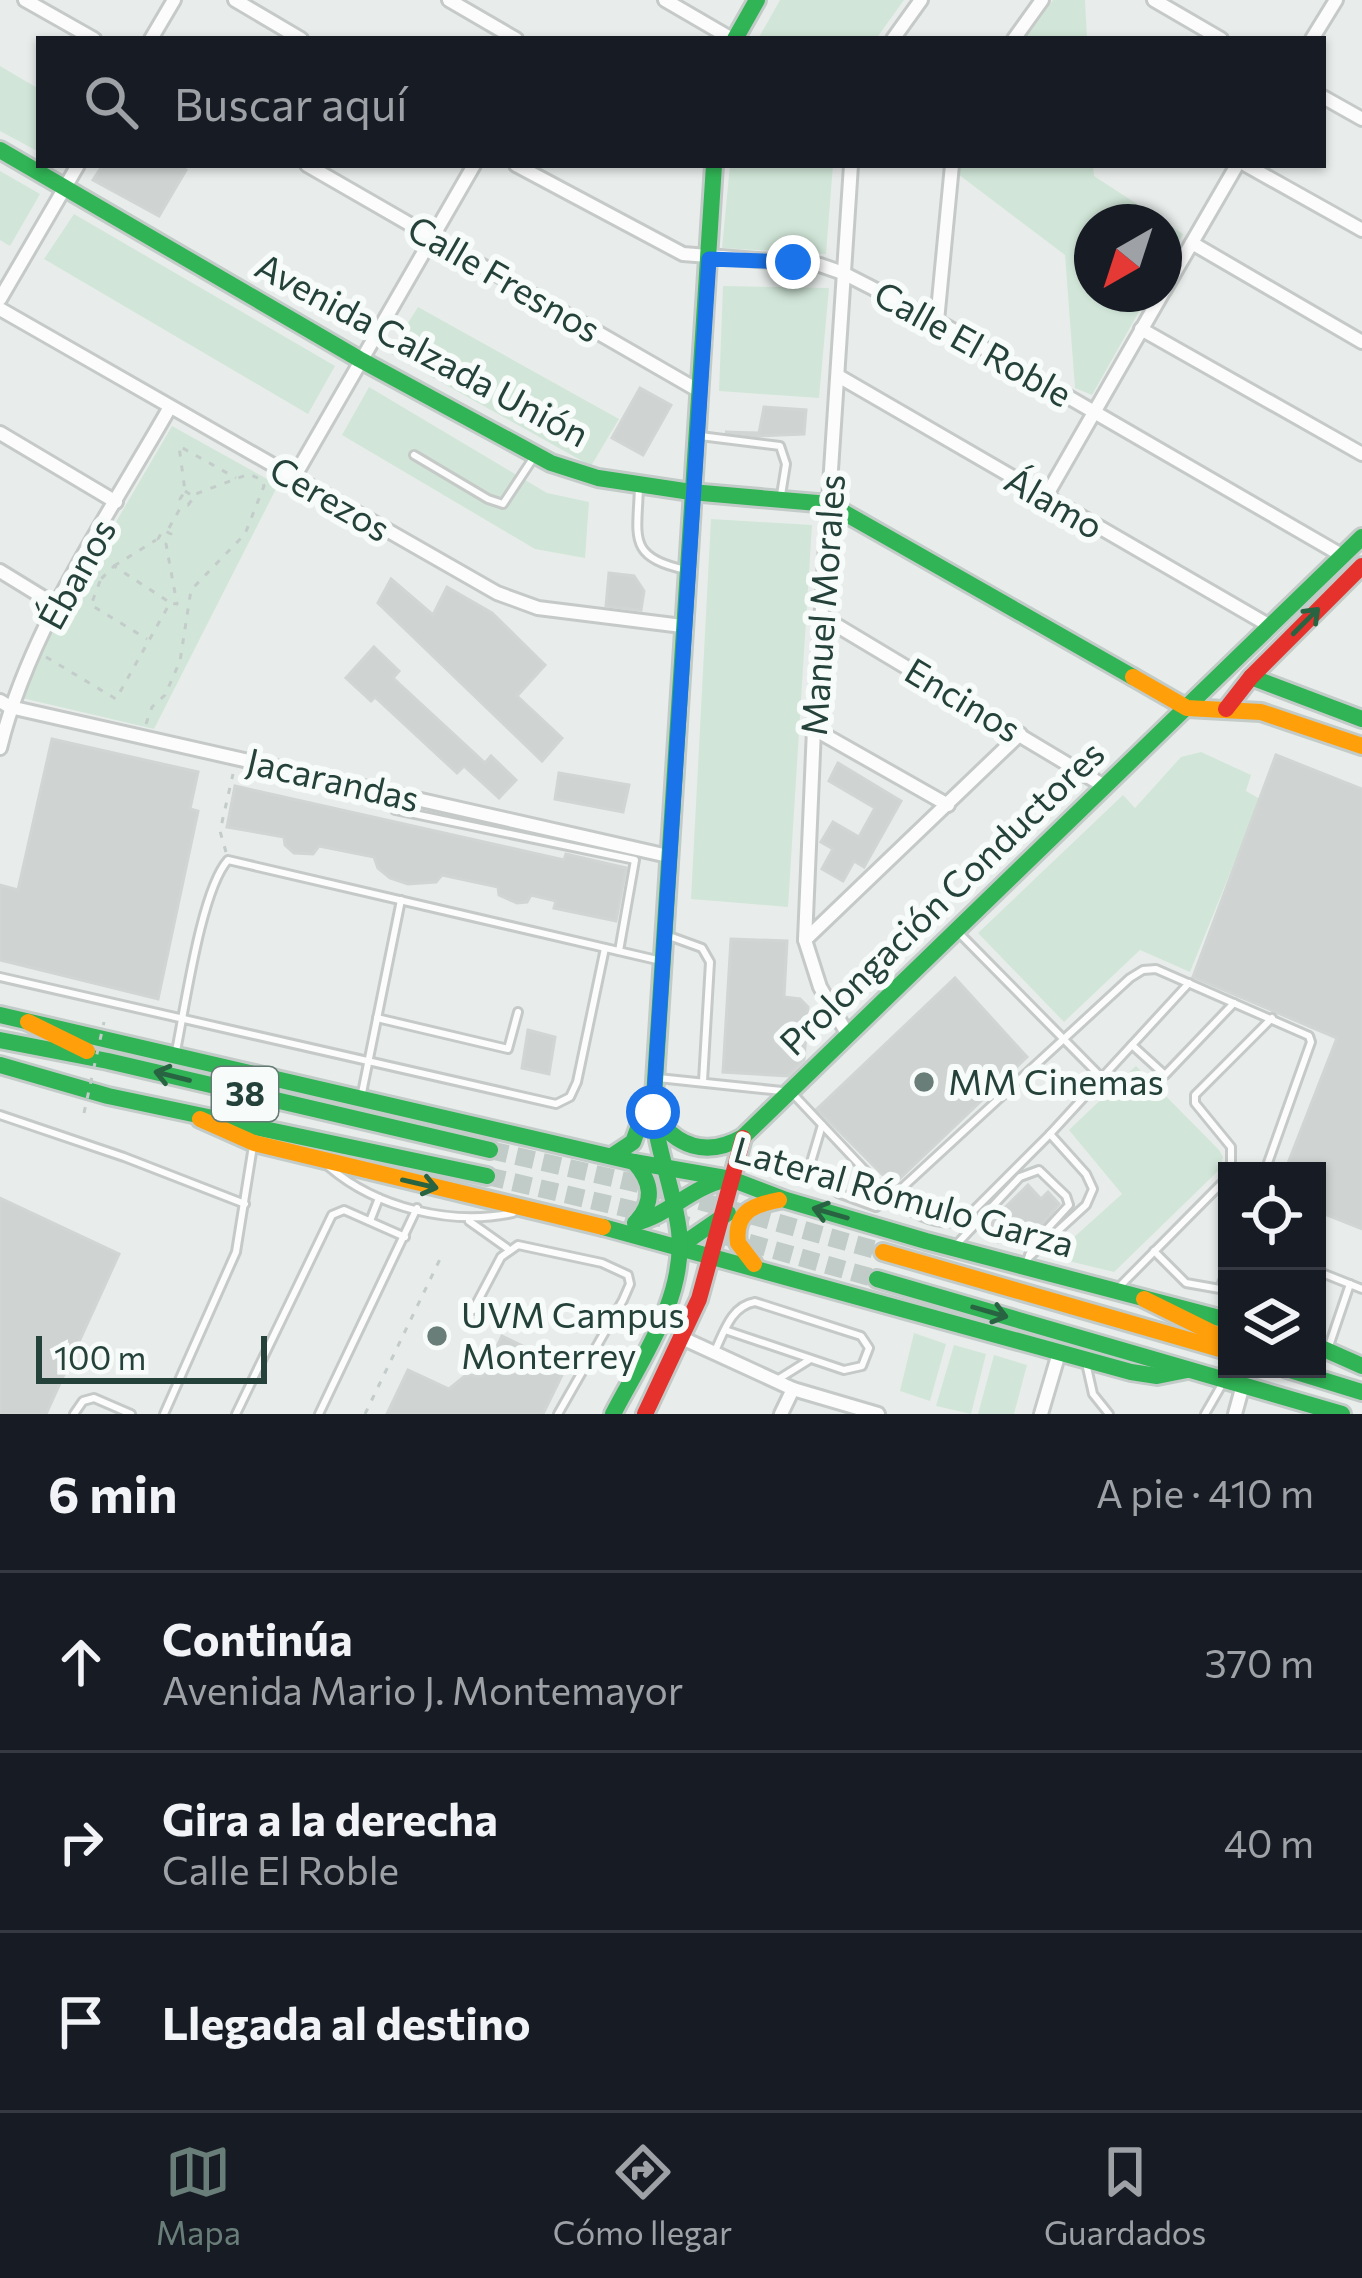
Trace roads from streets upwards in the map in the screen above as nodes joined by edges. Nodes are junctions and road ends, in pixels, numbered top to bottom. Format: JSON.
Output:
{"nodes":[{"id":1,"x":25,"y":0,"type":"edge"},
{"id":2,"x":174,"y":0,"type":"edge"},
{"id":3,"x":236,"y":0,"type":"edge"},
{"id":4,"x":448,"y":0,"type":"edge"},
{"id":5,"x":665,"y":0,"type":"edge"},
{"id":6,"x":757,"y":0,"type":"edge"},
{"id":7,"x":921,"y":0,"type":"edge"},
{"id":8,"x":1042,"y":0,"type":"edge"},
{"id":9,"x":1154,"y":0,"type":"edge"},
{"id":10,"x":1336,"y":0,"type":"edge"},
{"id":11,"x":89,"y":36,"type":"edge"},
{"id":12,"x":154,"y":36,"type":"edge"},
{"id":13,"x":297,"y":36,"type":"edge"},
{"id":14,"x":511,"y":36,"type":"edge"},
{"id":15,"x":729,"y":36,"type":"edge"},
{"id":16,"x":736,"y":36,"type":"edge"},
{"id":17,"x":894,"y":36,"type":"edge"},
{"id":18,"x":1016,"y":36,"type":"edge"},
{"id":19,"x":1216,"y":36,"type":"edge"},
{"id":20,"x":1314,"y":36,"type":"edge"},
{"id":21,"x":1326,"y":99,"type":"edge"},
{"id":22,"x":1362,"y":118,"type":"edge"},
{"id":23,"x":0,"y":150,"type":"edge"},
{"id":24,"x":75,"y":168,"type":"edge"},
{"id":25,"x":312,"y":168,"type":"edge"},
{"id":26,"x":472,"y":168,"type":"edge"},
{"id":27,"x":521,"y":168,"type":"edge"},
{"id":28,"x":714,"y":168,"type":"edge"},
{"id":29,"x":851,"y":168,"type":"edge"},
{"id":30,"x":952,"y":168,"type":"edge"},
{"id":31,"x":1240,"y":168,"type":"edge"},
{"id":32,"x":1248,"y":168,"type":"edge"},
{"id":33,"x":64,"y":187,"type":"junction"},
{"id":34,"x":1362,"y":230,"type":"edge"},
{"id":35,"x":432,"y":239,"type":"junction"},
{"id":36,"x":1192,"y":244,"type":"junction"},
{"id":37,"x":709,"y":259,"type":"junction"},
{"id":38,"x":1182,"y":261,"type":"edge"},
{"id":39,"x":843,"y":273,"type":"junction"},
{"id":40,"x":0,"y":299,"type":"edge"},
{"id":41,"x":0,"y":309,"type":"edge"},
{"id":42,"x":1151,"y":312,"type":"edge"},
{"id":43,"x":938,"y":321,"type":"junction"},
{"id":44,"x":1141,"y":329,"type":"junction"},
{"id":45,"x":1362,"y":342,"type":"edge"},
{"id":46,"x":359,"y":359,"type":"junction"},
{"id":47,"x":840,"y":377,"type":"junction"},
{"id":48,"x":701,"y":392,"type":"junction"},
{"id":49,"x":170,"y":407,"type":"junction"},
{"id":50,"x":1094,"y":411,"type":"junction"},
{"id":51,"x":0,"y":433,"type":"edge"},
{"id":52,"x":1362,"y":454,"type":"edge"},
{"id":53,"x":293,"y":479,"type":"junction"},
{"id":54,"x":691,"y":492,"type":"junction"},
{"id":55,"x":1045,"y":498,"type":"junction"},
{"id":56,"x":116,"y":502,"type":"junction"},
{"id":57,"x":829,"y":504,"type":"junction"},
{"id":58,"x":1362,"y":537,"type":"edge"},
{"id":59,"x":1343,"y":556,"type":"junction"},
{"id":60,"x":0,"y":571,"type":"edge"},
{"id":61,"x":1358,"y":576,"type":"edge"},
{"id":62,"x":57,"y":606,"type":"junction"},
{"id":63,"x":821,"y":616,"type":"junction"},
{"id":64,"x":682,"y":626,"type":"junction"},
{"id":65,"x":1270,"y":626,"type":"junction"},
{"id":66,"x":1251,"y":677,"type":"junction"},
{"id":67,"x":5,"y":704,"type":"edge"},
{"id":68,"x":1187,"y":708,"type":"junction"},
{"id":69,"x":1226,"y":709,"type":"junction"},
{"id":70,"x":1362,"y":719,"type":"edge"},
{"id":71,"x":814,"y":729,"type":"junction"},
{"id":72,"x":1020,"y":734,"type":"junction"},
{"id":73,"x":1362,"y":746,"type":"edge"},
{"id":74,"x":0,"y":748,"type":"edge"},
{"id":75,"x":1104,"y":786,"type":"junction"},
{"id":76,"x":948,"y":805,"type":"junction"},
{"id":77,"x":668,"y":856,"type":"junction"},
{"id":78,"x":805,"y":940,"type":"junction"},
{"id":79,"x":0,"y":1015,"type":"edge"},
{"id":80,"x":28,"y":1022,"type":"junction"},
{"id":81,"x":848,"y":1035,"type":"junction"},
{"id":82,"x":0,"y":1040,"type":"edge"},
{"id":83,"x":108,"y":1061,"type":"junction"},
{"id":84,"x":0,"y":1065,"type":"edge"},
{"id":85,"x":654,"y":1077,"type":"junction"},
{"id":86,"x":653,"y":1112,"type":"junction"},
{"id":87,"x":188,"y":1113,"type":"junction"},
{"id":88,"x":743,"y":1137,"type":"junction"},
{"id":89,"x":490,"y":1150,"type":"tunnel mouth"},
{"id":90,"x":611,"y":1156,"type":"junction"},
{"id":91,"x":736,"y":1156,"type":"junction"},
{"id":92,"x":634,"y":1162,"type":"junction"},
{"id":93,"x":660,"y":1166,"type":"junction"},
{"id":94,"x":487,"y":1176,"type":"tunnel mouth"},
{"id":95,"x":730,"y":1179,"type":"junction"},
{"id":96,"x":760,"y":1197,"type":"junction"},
{"id":97,"x":673,"y":1208,"type":"junction"},
{"id":98,"x":722,"y":1215,"type":"junction"},
{"id":99,"x":627,"y":1228,"type":"junction"},
{"id":100,"x":680,"y":1246,"type":"junction"},
{"id":101,"x":883,"y":1252,"type":"tunnel mouth"},
{"id":102,"x":712,"y":1255,"type":"junction"},
{"id":103,"x":764,"y":1270,"type":"junction"},
{"id":104,"x":877,"y":1279,"type":"tunnel mouth"},
{"id":105,"x":1144,"y":1299,"type":"junction"},
{"id":106,"x":1218,"y":1318,"type":"edge"},
{"id":107,"x":1218,"y":1336,"type":"edge"},
{"id":108,"x":682,"y":1338,"type":"junction"},
{"id":109,"x":1326,"y":1346,"type":"edge"},
{"id":110,"x":1326,"y":1348,"type":"edge"},
{"id":111,"x":1218,"y":1349,"type":"edge"},
{"id":112,"x":1059,"y":1353,"type":"junction"},
{"id":113,"x":1362,"y":1354,"type":"edge"},
{"id":114,"x":1362,"y":1366,"type":"edge"},
{"id":115,"x":1186,"y":1370,"type":"junction"},
{"id":116,"x":1316,"y":1378,"type":"edge"},
{"id":117,"x":1244,"y":1384,"type":"junction"},
{"id":118,"x":794,"y":1389,"type":"junction"},
{"id":119,"x":1362,"y":1392,"type":"edge"},
{"id":120,"x":613,"y":1414,"type":"edge"},
{"id":121,"x":645,"y":1414,"type":"edge"},
{"id":122,"x":781,"y":1414,"type":"edge"},
{"id":123,"x":878,"y":1414,"type":"edge"},
{"id":124,"x":1041,"y":1414,"type":"edge"},
{"id":125,"x":1235,"y":1414,"type":"edge"},
{"id":126,"x":1342,"y":1414,"type":"edge"}],
"edges":[{"from":1,"to":11,"type":"street"},
{"from":2,"to":12,"type":"street"},
{"from":3,"to":13,"type":"street"},
{"from":4,"to":14,"type":"street"},
{"from":5,"to":15,"type":"street"},
{"from":6,"to":16,"type":"main road"},
{"from":7,"to":17,"type":"street"},
{"from":8,"to":18,"type":"street"},
{"from":9,"to":19,"type":"street"},
{"from":10,"to":20,"type":"street"},
{"from":21,"to":22,"type":"street"},
{"from":23,"to":33,"type":"main road","name":"Avenida Calzada Unión"},
{"from":24,"to":33,"type":"street"},
{"from":25,"to":35,"type":"street","name":"Calle Fresnos"},
{"from":26,"to":35,"type":"street"},
{"from":27,"to":37,"type":"street","name":"Calle El Roble"},
{"from":28,"to":37,"type":"main road"},
{"from":29,"to":39,"type":"street","name":"Manuel Morales"},
{"from":30,"to":43,"type":"street"},
{"from":31,"to":36,"type":"street"},
{"from":32,"to":34,"type":"street"},
{"from":33,"to":40,"type":"street"},
{"from":33,"to":46,"type":"main road","name":"Avenida Calzada Unión"},
{"from":35,"to":46,"type":"street"},
{"from":35,"to":48,"type":"street","name":"Calle Fresnos"},
{"from":36,"to":38,"type":"street"},
{"from":36,"to":45,"type":"street"},
{"from":37,"to":39,"type":"street","name":"Calle El Roble"},
{"from":37,"to":48,"type":"main road"},
{"from":39,"to":43,"type":"street","name":"Calle El Roble"},
{"from":39,"to":47,"type":"street","name":"Manuel Morales"},
{"from":41,"to":49,"type":"street","name":"Cerezos"},
{"from":42,"to":44,"type":"street"},
{"from":43,"to":50,"type":"street","name":"Calle El Roble"},
{"from":44,"to":50,"type":"street"},
{"from":44,"to":52,"type":"street"},
{"from":46,"to":53,"type":"street"},
{"from":46,"to":54,"type":"main road","name":"Avenida Calzada Unión"},
{"from":47,"to":55,"type":"street","name":"Álamo"},
{"from":47,"to":57,"type":"street","name":"Manuel Morales"},
{"from":48,"to":54,"type":"main road"},
{"from":49,"to":53,"type":"street","name":"Cerezos"},
{"from":49,"to":56,"type":"street","name":"Ébanos"},
{"from":50,"to":55,"type":"street"},
{"from":50,"to":59,"type":"street","name":"Calle El Roble"},
{"from":51,"to":56,"type":"street"},
{"from":53,"to":64,"type":"street","name":"Cerezos"},
{"from":54,"to":57,"type":"main road","name":"Avenida Calzada Unión"},
{"from":54,"to":64,"type":"main road"},
{"from":55,"to":65,"type":"street","name":"Álamo"},
{"from":56,"to":62,"type":"street","name":"Ébanos"},
{"from":57,"to":63,"type":"street","name":"Manuel Morales"},
{"from":57,"to":68,"type":"main road","name":"Avenida Calzada Unión"},
{"from":58,"to":59,"type":"main road","name":"Prolongación Conductores"},
{"from":59,"to":65,"type":"main road","name":"Prolongación Conductores"},
{"from":60,"to":62,"type":"street"},
{"from":66,"to":61,"type":"main road","one_way":true},
{"from":62,"to":67,"type":"street","name":"Ébanos"},
{"from":63,"to":71,"type":"street","name":"Manuel Morales"},
{"from":63,"to":72,"type":"street","name":"Encinos"},
{"from":64,"to":77,"type":"main road"},
{"from":65,"to":68,"type":"main road","name":"Prolongación Conductores"},
{"from":66,"to":69,"type":"main road"},
{"from":66,"to":70,"type":"main road"},
{"from":67,"to":74,"type":"street","name":"Ébanos"},
{"from":67,"to":77,"type":"street","name":"Jacarandas"},
{"from":68,"to":69,"type":"main road","name":"Avenida Calzada Unión"},
{"from":68,"to":75,"type":"main road","name":"Prolongación Conductores"},
{"from":69,"to":73,"type":"main road","name":"Avenida Calzada Unión"},
{"from":71,"to":76,"type":"street"},
{"from":71,"to":78,"type":"street","name":"Manuel Morales"},
{"from":72,"to":75,"type":"street","name":"Encinos"},
{"from":72,"to":76,"type":"street"},
{"from":75,"to":81,"type":"main road","name":"Prolongación Conductores"},
{"from":76,"to":78,"type":"street"},
{"from":77,"to":85,"type":"main road"},
{"from":78,"to":81,"type":"street","name":"Manuel Morales"},
{"from":79,"to":80,"type":"main road","name":"Lateral Rómulo Garza"},
{"from":80,"to":83,"type":"main road"},
{"from":80,"to":90,"type":"main road","name":"Lateral Rómulo Garza"},
{"from":81,"to":88,"type":"main road","name":"Prolongación Conductores"},
{"from":82,"to":83,"type":"main road","number":"38"},
{"from":89,"to":83,"type":"main road","number":"38","one_way":true},
{"from":84,"to":87,"type":"main road","number":"38"},
{"from":85,"to":86,"type":"main road"},
{"from":85,"to":90,"type":"main road"},
{"from":86,"to":88,"type":"main road"},
{"from":86,"to":93,"type":"main road"},
{"from":87,"to":94,"type":"main road","number":"38"},
{"from":87,"to":99,"type":"main road","one_way":true},
{"from":88,"to":91,"type":"main road"},
{"from":90,"to":92,"type":"main road","name":"Lateral Rómulo Garza"},
{"from":91,"to":95,"type":"main road"},
{"from":91,"to":96,"type":"main road"},
{"from":92,"to":93,"type":"main road","name":"Lateral Rómulo Garza"},
{"from":92,"to":99,"type":"main road"},
{"from":93,"to":95,"type":"main road","name":"Lateral Rómulo Garza"},
{"from":93,"to":97,"type":"main road"},
{"from":95,"to":96,"type":"main road","name":"Lateral Rómulo Garza"},
{"from":95,"to":97,"type":"main road"},
{"from":95,"to":98,"type":"main road"},
{"from":96,"to":98,"type":"main road"},
{"from":96,"to":103,"type":"main road"},
{"from":105,"to":96,"type":"main road","name":"Lateral Rómulo Garza","one_way":true},
{"from":97,"to":99,"type":"main road"},
{"from":97,"to":100,"type":"main road"},
{"from":98,"to":100,"type":"main road"},
{"from":98,"to":102,"type":"main road"},
{"from":99,"to":100,"type":"main road"},
{"from":100,"to":102,"type":"main road"},
{"from":100,"to":120,"type":"main road"},
{"from":101,"to":111,"type":"main road"},
{"from":102,"to":103,"type":"main road"},
{"from":102,"to":108,"type":"main road"},
{"from":103,"to":112,"type":"main road"},
{"from":104,"to":115,"type":"main road","one_way":true},
{"from":105,"to":106,"type":"main road","name":"Lateral Rómulo Garza"},
{"from":105,"to":107,"type":"main road"},
{"from":108,"to":118,"type":"street"},
{"from":108,"to":121,"type":"main road"},
{"from":109,"to":113,"type":"main road"},
{"from":110,"to":114,"type":"main road"},
{"from":112,"to":115,"type":"main road"},
{"from":112,"to":124,"type":"street"},
{"from":115,"to":117,"type":"main road"},
{"from":116,"to":119,"type":"main road"},
{"from":117,"to":125,"type":"street"},
{"from":117,"to":126,"type":"main road"},
{"from":118,"to":122,"type":"street"},
{"from":118,"to":123,"type":"street"}]}
